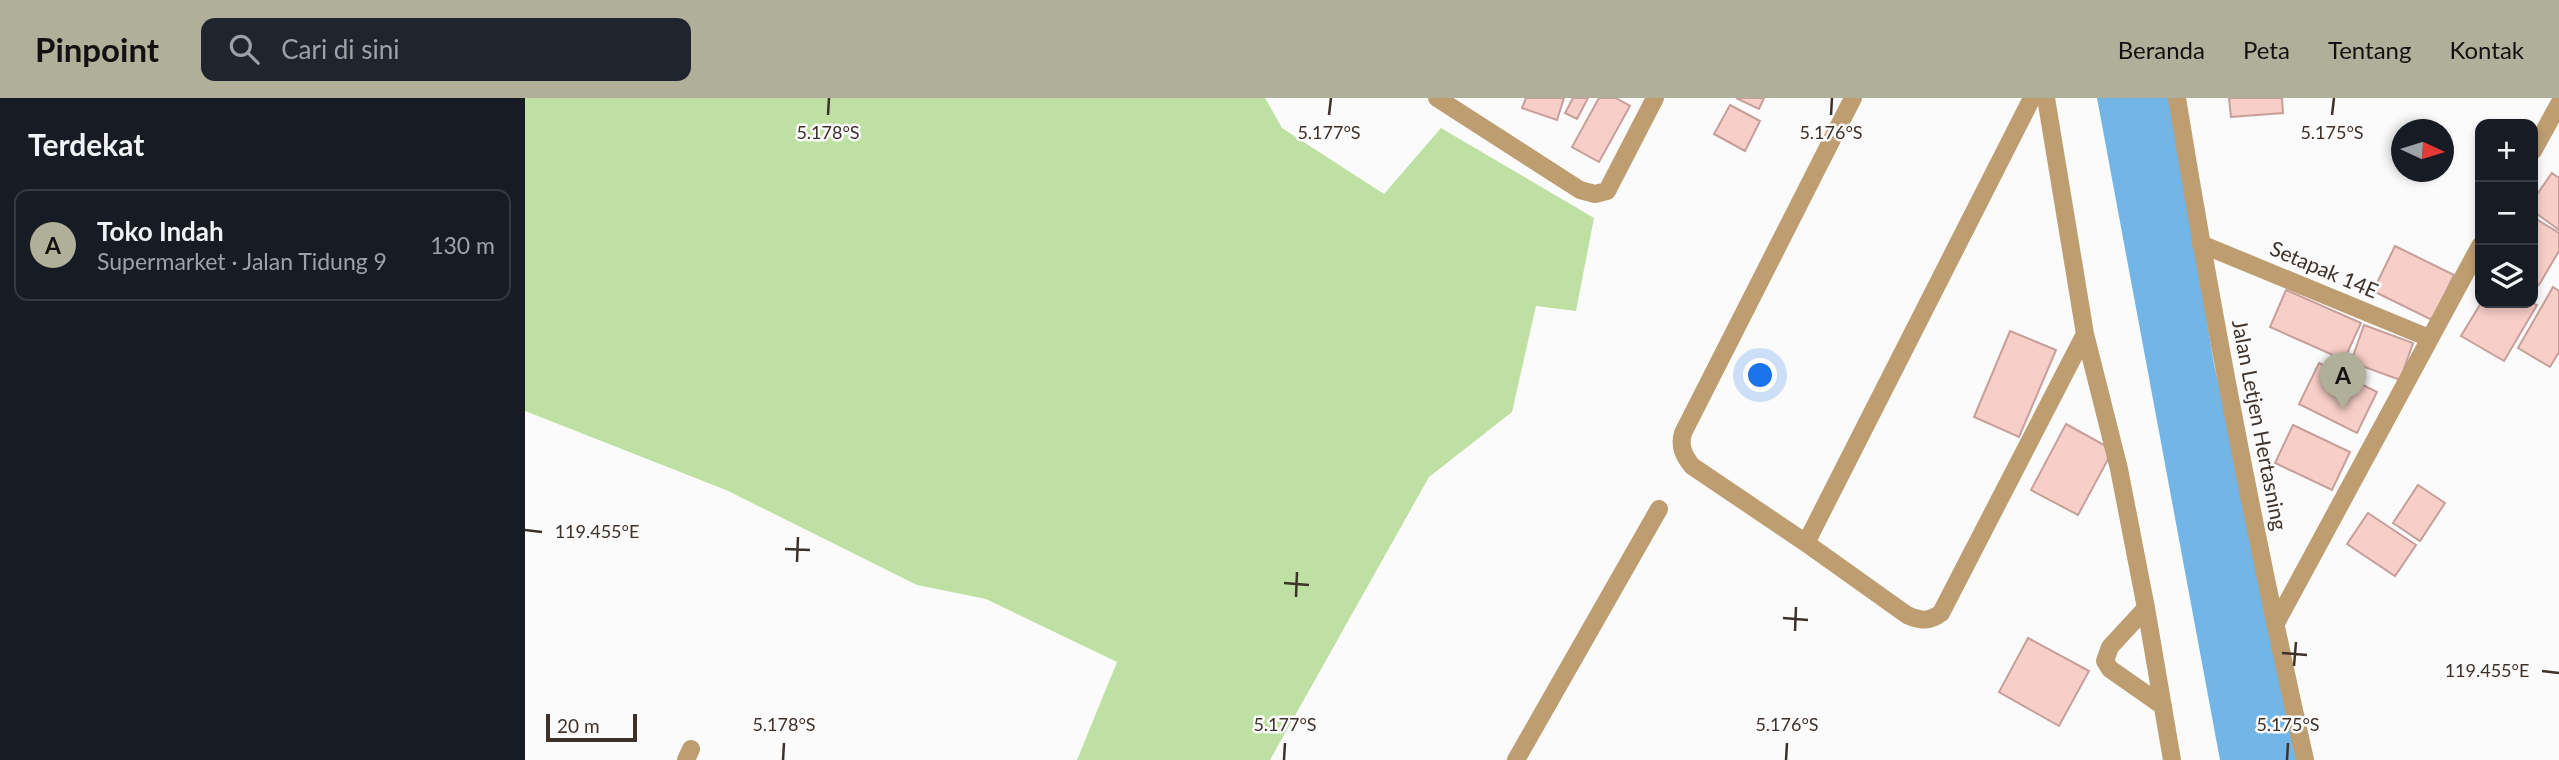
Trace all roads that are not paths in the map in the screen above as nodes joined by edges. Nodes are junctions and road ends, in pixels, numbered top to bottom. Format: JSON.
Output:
{"nodes":[{"id":1,"x":1437,"y":98,"type":"edge"},
{"id":2,"x":1655,"y":98,"type":"edge"},
{"id":3,"x":1853,"y":98,"type":"edge"},
{"id":4,"x":2032,"y":98,"type":"edge"},
{"id":5,"x":2046,"y":98,"type":"edge"},
{"id":6,"x":2177,"y":98,"type":"edge"},
{"id":7,"x":2559,"y":104,"type":"edge"},
{"id":8,"x":2538,"y":142,"type":"edge"},
{"id":9,"x":2201,"y":244,"type":"junction"},
{"id":10,"x":2475,"y":255,"type":"edge"},
{"id":11,"x":2085,"y":334,"type":"junction"},
{"id":12,"x":2429,"y":338,"type":"junction"},
{"id":13,"x":1659,"y":509,"type":"dead end"},
{"id":14,"x":1807,"y":542,"type":"junction"},
{"id":15,"x":2147,"y":608,"type":"junction"},
{"id":16,"x":2275,"y":625,"type":"junction"},
{"id":17,"x":2163,"y":706,"type":"junction"},
{"id":18,"x":1515,"y":760,"type":"edge"},
{"id":19,"x":2172,"y":760,"type":"edge"},
{"id":20,"x":2305,"y":760,"type":"edge"}],
"edges":[{"from":1,"to":2,"type":"street"},
{"from":3,"to":14,"type":"street"},
{"from":4,"to":14,"type":"street"},
{"from":5,"to":11,"type":"street"},
{"from":6,"to":9,"type":"street","name":"Jalan Letjen Hertasning"},
{"from":7,"to":8,"type":"street"},
{"from":9,"to":12,"type":"street","name":"Setapak 14E"},
{"from":9,"to":16,"type":"street","name":"Jalan Letjen Hertasning"},
{"from":10,"to":12,"type":"street"},
{"from":11,"to":14,"type":"street"},
{"from":11,"to":15,"type":"street"},
{"from":12,"to":16,"type":"street"},
{"from":13,"to":18,"type":"street"},
{"from":15,"to":17,"type":"street"},
{"from":15,"to":17,"type":"street"},
{"from":16,"to":20,"type":"street","name":"Jalan Letjen Hertasning"},
{"from":17,"to":19,"type":"street"}]}
